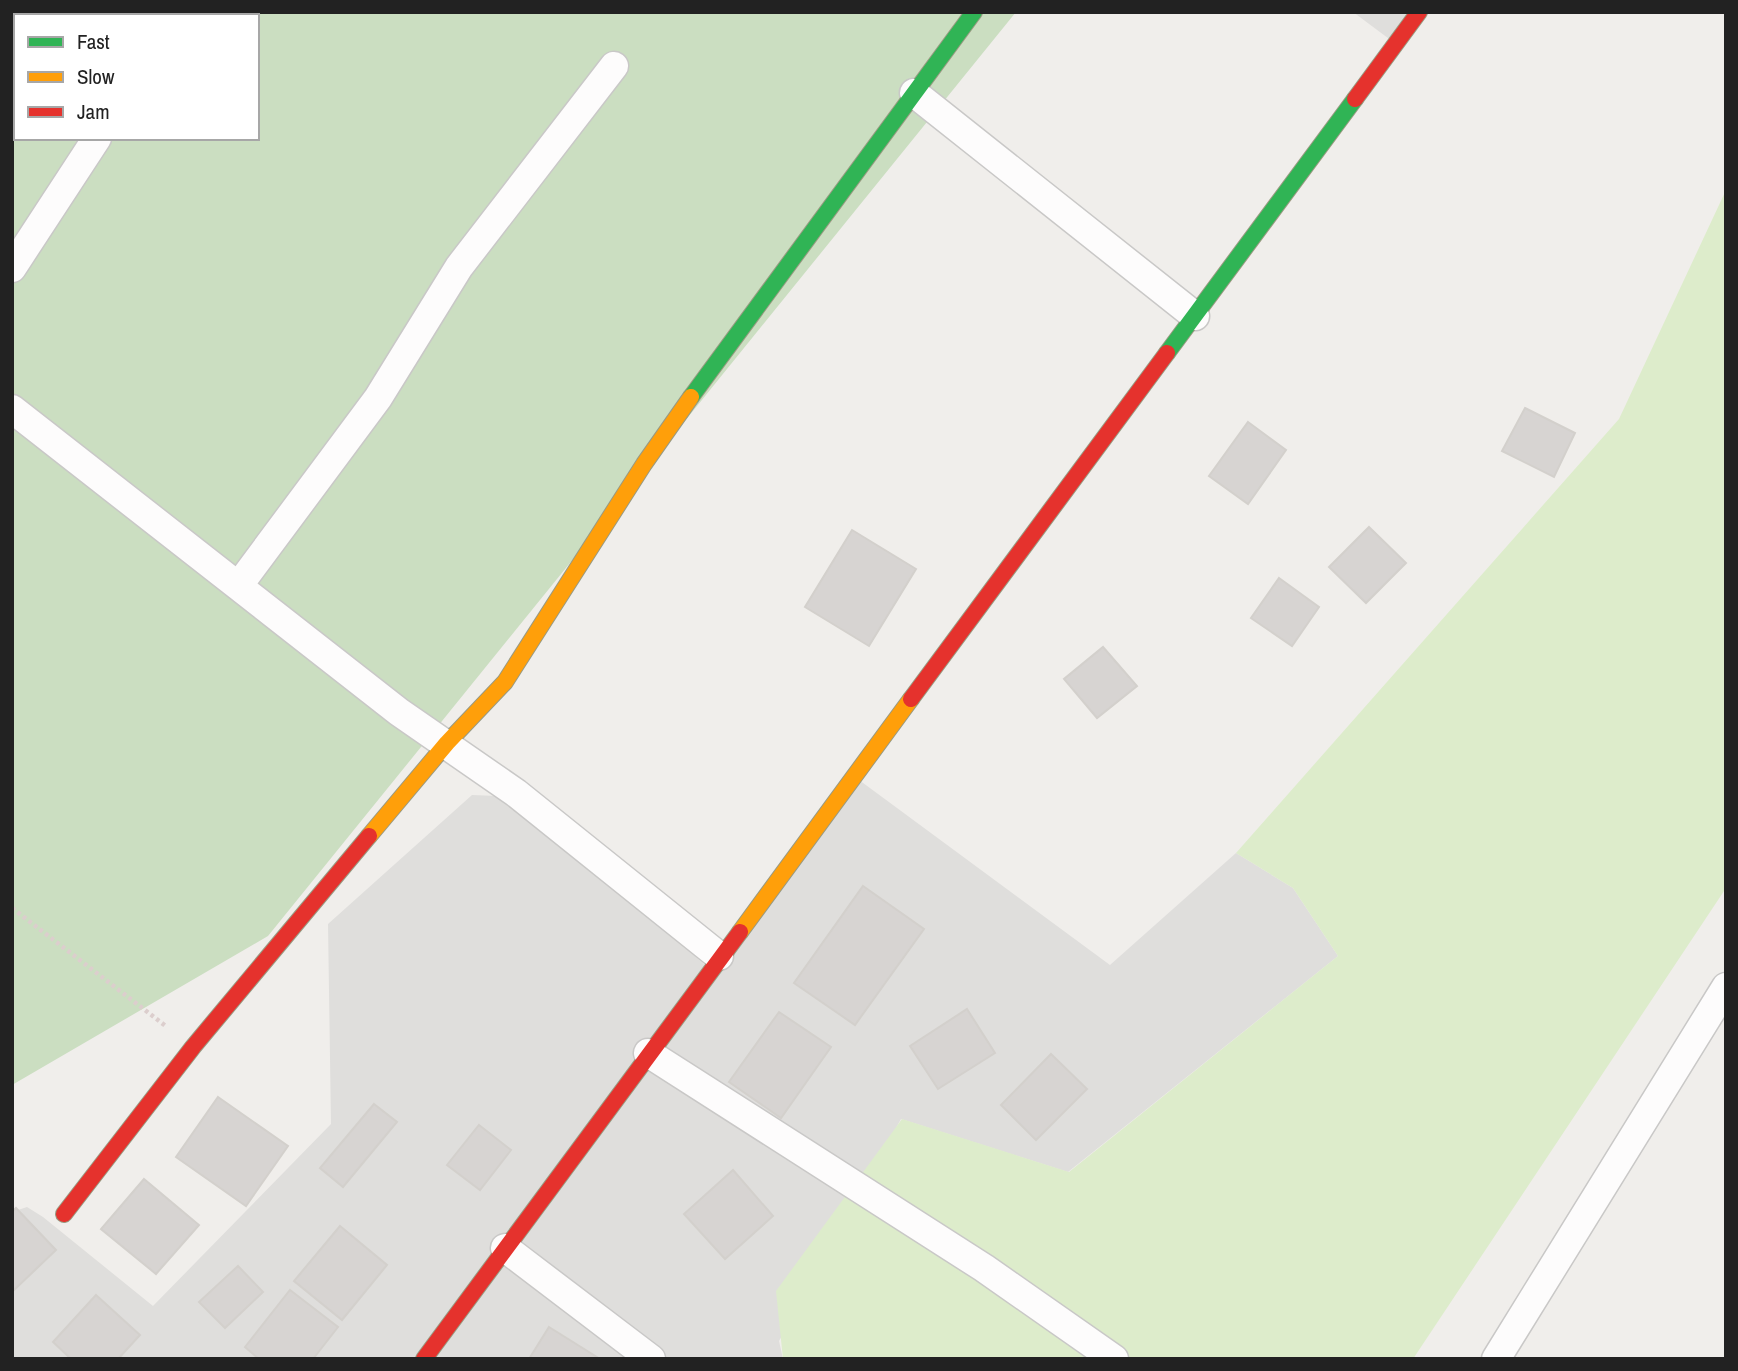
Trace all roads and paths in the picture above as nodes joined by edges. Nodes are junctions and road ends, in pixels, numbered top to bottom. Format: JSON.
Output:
{"nodes":[{"id":1,"x":974,"y":12,"type":"edge"},
{"id":2,"x":1419,"y":12,"type":"edge"},
{"id":3,"x":614,"y":66,"type":"dead end"},
{"id":4,"x":914,"y":93,"type":"junction"},
{"id":5,"x":96,"y":140,"type":"edge"},
{"id":6,"x":12,"y":268,"type":"edge"},
{"id":7,"x":1195,"y":316,"type":"junction"},
{"id":8,"x":12,"y":409,"type":"edge"},
{"id":9,"x":239,"y":584,"type":"junction"},
{"id":10,"x":447,"y":743,"type":"junction"},
{"id":11,"x":12,"y":908,"type":"edge"},
{"id":12,"x":719,"y":956,"type":"junction"},
{"id":13,"x":1726,"y":986,"type":"edge"},
{"id":14,"x":193,"y":1047,"type":"junction"},
{"id":15,"x":648,"y":1053,"type":"junction"},
{"id":16,"x":64,"y":1214,"type":"dead end"},
{"id":17,"x":505,"y":1248,"type":"junction"},
{"id":18,"x":424,"y":1359,"type":"edge"},
{"id":19,"x":651,"y":1359,"type":"edge"},
{"id":20,"x":1114,"y":1359,"type":"edge"},
{"id":21,"x":1496,"y":1359,"type":"edge"}],
"edges":[{"from":1,"to":4,"type":"main road"},
{"from":2,"to":7,"type":"main road"},
{"from":3,"to":9,"type":"street"},
{"from":4,"to":7,"type":"street"},
{"from":4,"to":10,"type":"main road"},
{"from":5,"to":6,"type":"street"},
{"from":7,"to":12,"type":"main road"},
{"from":8,"to":9,"type":"street"},
{"from":9,"to":10,"type":"street"},
{"from":10,"to":12,"type":"street"},
{"from":10,"to":14,"type":"main road"},
{"from":11,"to":14,"type":"path"},
{"from":12,"to":15,"type":"main road"},
{"from":13,"to":21,"type":"street"},
{"from":14,"to":16,"type":"main road"},
{"from":15,"to":17,"type":"main road"},
{"from":15,"to":20,"type":"street"},
{"from":17,"to":18,"type":"main road"},
{"from":17,"to":19,"type":"street"}]}
